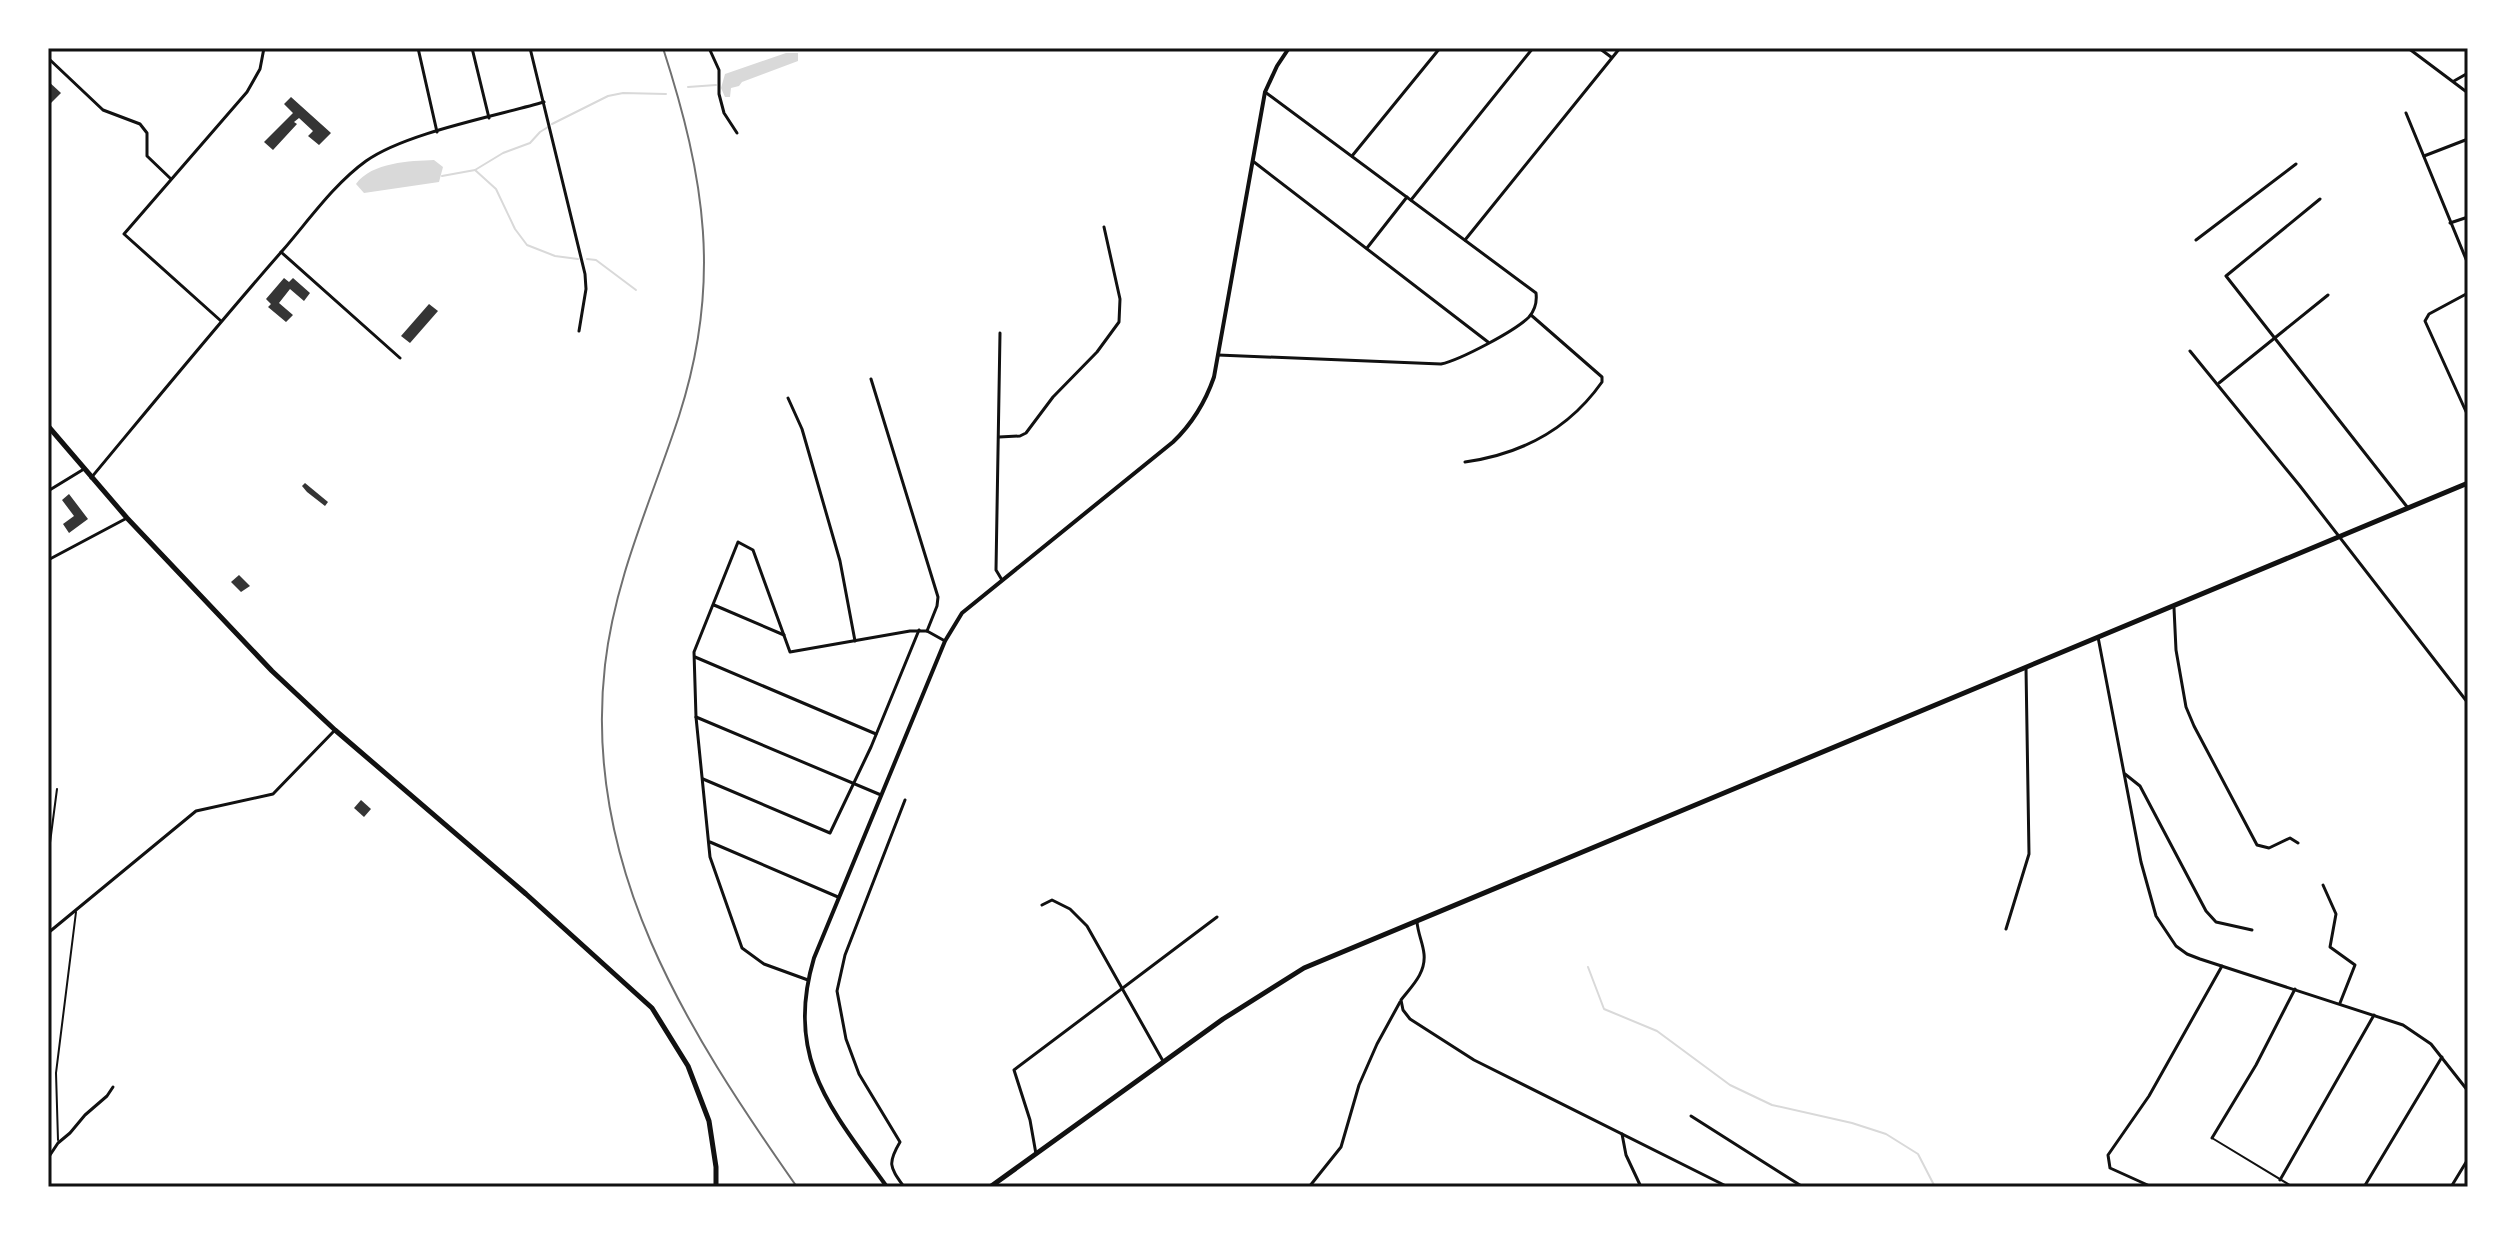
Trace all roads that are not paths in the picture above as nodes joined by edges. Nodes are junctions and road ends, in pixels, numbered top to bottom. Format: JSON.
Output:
{"nodes":[{"id":1,"x":264,"y":48,"type":"edge"},
{"id":2,"x":418,"y":48,"type":"edge"},
{"id":3,"x":472,"y":48,"type":"edge"},
{"id":4,"x":530,"y":48,"type":"edge"},
{"id":5,"x":709,"y":48,"type":"edge"},
{"id":6,"x":1289,"y":48,"type":"edge"},
{"id":7,"x":1440,"y":48,"type":"edge"},
{"id":8,"x":1533,"y":48,"type":"edge"},
{"id":9,"x":1599,"y":48,"type":"edge"},
{"id":10,"x":1620,"y":48,"type":"edge"},
{"id":11,"x":2408,"y":48,"type":"edge"},
{"id":12,"x":1611,"y":57,"type":"junction"},
{"id":13,"x":48,"y":58,"type":"edge"},
{"id":14,"x":2468,"y":73,"type":"edge"},
{"id":15,"x":2454,"y":82,"type":"junction"},
{"id":16,"x":1265,"y":92,"type":"junction"},
{"id":17,"x":2468,"y":93,"type":"edge"},
{"id":18,"x":544,"y":102,"type":"junction"},
{"id":19,"x":2406,"y":113,"type":"dead end"},
{"id":20,"x":489,"y":118,"type":"junction"},
{"id":21,"x":437,"y":132,"type":"junction"},
{"id":22,"x":737,"y":133,"type":"dead end"},
{"id":23,"x":2468,"y":139,"type":"edge"},
{"id":24,"x":1352,"y":156,"type":"junction"},
{"id":25,"x":2424,"y":156,"type":"junction"},
{"id":26,"x":1253,"y":161,"type":"junction"},
{"id":27,"x":2296,"y":164,"type":"dead end"},
{"id":28,"x":171,"y":179,"type":"junction"},
{"id":29,"x":1409,"y":198,"type":"junction"},
{"id":30,"x":2320,"y":199,"type":"dead end"},
{"id":31,"x":2468,"y":217,"type":"edge"},
{"id":32,"x":2450,"y":223,"type":"junction"},
{"id":33,"x":1104,"y":227,"type":"dead end"},
{"id":34,"x":1465,"y":240,"type":"junction"},
{"id":35,"x":2196,"y":240,"type":"dead end"},
{"id":36,"x":1367,"y":249,"type":"junction"},
{"id":37,"x":281,"y":252,"type":"junction"},
{"id":38,"x":2468,"y":264,"type":"edge"},
{"id":39,"x":2468,"y":293,"type":"edge"},
{"id":40,"x":2328,"y":295,"type":"dead end"},
{"id":41,"x":1530,"y":315,"type":"junction"},
{"id":42,"x":221,"y":321,"type":"junction"},
{"id":43,"x":579,"y":331,"type":"dead end"},
{"id":44,"x":1000,"y":333,"type":"dead end"},
{"id":45,"x":2273,"y":338,"type":"junction"},
{"id":46,"x":1488,"y":342,"type":"junction"},
{"id":47,"x":2190,"y":351,"type":"dead end"},
{"id":48,"x":1218,"y":355,"type":"junction"},
{"id":49,"x":400,"y":358,"type":"dead end"},
{"id":50,"x":871,"y":379,"type":"dead end"},
{"id":51,"x":2218,"y":383,"type":"junction"},
{"id":52,"x":788,"y":398,"type":"dead end"},
{"id":53,"x":2468,"y":416,"type":"edge"},
{"id":54,"x":49,"y":429,"type":"edge"},
{"id":55,"x":999,"y":437,"type":"junction"},
{"id":56,"x":1465,"y":462,"type":"dead end"},
{"id":57,"x":84,"y":469,"type":"junction"},
{"id":58,"x":91,"y":478,"type":"junction"},
{"id":59,"x":2468,"y":483,"type":"edge"},
{"id":60,"x":48,"y":491,"type":"edge"},
{"id":61,"x":2408,"y":508,"type":"junction"},
{"id":62,"x":127,"y":518,"type":"junction"},
{"id":63,"x":2340,"y":536,"type":"junction"},
{"id":64,"x":48,"y":560,"type":"edge"},
{"id":65,"x":1002,"y":580,"type":"junction"},
{"id":66,"x":713,"y":604,"type":"junction"},
{"id":67,"x":2173,"y":604,"type":"junction"},
{"id":68,"x":919,"y":630,"type":"junction"},
{"id":69,"x":927,"y":631,"type":"junction"},
{"id":70,"x":784,"y":635,"type":"junction"},
{"id":71,"x":2097,"y":635,"type":"junction"},
{"id":72,"x":855,"y":641,"type":"junction"},
{"id":73,"x":945,"y":641,"type":"junction"},
{"id":74,"x":694,"y":657,"type":"junction"},
{"id":75,"x":2026,"y":665,"type":"junction"},
{"id":76,"x":2468,"y":703,"type":"edge"},
{"id":77,"x":696,"y":717,"type":"junction"},
{"id":78,"x":335,"y":730,"type":"junction"},
{"id":79,"x":876,"y":734,"type":"junction"},
{"id":80,"x":2124,"y":773,"type":"junction"},
{"id":81,"x":702,"y":779,"type":"junction"},
{"id":82,"x":854,"y":783,"type":"junction"},
{"id":83,"x":881,"y":795,"type":"junction"},
{"id":84,"x":905,"y":800,"type":"dead end"},
{"id":85,"x":709,"y":842,"type":"junction"},
{"id":86,"x":2298,"y":843,"type":"dead end"},
{"id":87,"x":2323,"y":885,"type":"dead end"},
{"id":88,"x":838,"y":897,"type":"junction"},
{"id":89,"x":1042,"y":905,"type":"dead end"},
{"id":90,"x":76,"y":911,"type":"junction"},
{"id":91,"x":1217,"y":917,"type":"dead end"},
{"id":92,"x":1417,"y":920,"type":"junction"},
{"id":93,"x":2006,"y":929,"type":"dead end"},
{"id":94,"x":2252,"y":930,"type":"dead end"},
{"id":95,"x":48,"y":933,"type":"edge"},
{"id":96,"x":2222,"y":966,"type":"junction"},
{"id":97,"x":808,"y":980,"type":"junction"},
{"id":98,"x":2295,"y":989,"type":"junction"},
{"id":99,"x":1121,"y":990,"type":"junction"},
{"id":100,"x":1401,"y":1000,"type":"junction"},
{"id":101,"x":2340,"y":1003,"type":"junction"},
{"id":102,"x":2374,"y":1015,"type":"junction"},
{"id":103,"x":2442,"y":1057,"type":"junction"},
{"id":104,"x":1163,"y":1061,"type":"junction"},
{"id":105,"x":113,"y":1087,"type":"dead end"},
{"id":106,"x":2468,"y":1091,"type":"edge"},
{"id":107,"x":1691,"y":1116,"type":"dead end"},
{"id":108,"x":1622,"y":1134,"type":"junction"},
{"id":109,"x":2212,"y":1138,"type":"joint"},
{"id":110,"x":58,"y":1143,"type":"junction"},
{"id":111,"x":1036,"y":1154,"type":"junction"},
{"id":112,"x":48,"y":1158,"type":"edge"},
{"id":113,"x":2468,"y":1159,"type":"edge"},
{"id":114,"x":2280,"y":1180,"type":"junction"},
{"id":115,"x":1718,"y":1182,"type":"junction"},
{"id":116,"x":1800,"y":1186,"type":"edge"},
{"id":117,"x":716,"y":1187,"type":"edge"},
{"id":118,"x":887,"y":1187,"type":"edge"},
{"id":119,"x":904,"y":1187,"type":"edge"},
{"id":120,"x":990,"y":1187,"type":"edge"},
{"id":121,"x":1309,"y":1187,"type":"edge"},
{"id":122,"x":1641,"y":1187,"type":"edge"},
{"id":123,"x":1720,"y":1187,"type":"edge"},
{"id":124,"x":1728,"y":1187,"type":"edge"},
{"id":125,"x":2152,"y":1187,"type":"edge"},
{"id":126,"x":2293,"y":1187,"type":"edge"},
{"id":127,"x":2364,"y":1187,"type":"edge"},
{"id":128,"x":2451,"y":1187,"type":"edge"}],
"edges":[{"from":1,"to":28,"type":"street"},
{"from":2,"to":21,"type":"street"},
{"from":3,"to":20,"type":"street"},
{"from":4,"to":18,"type":"street"},
{"from":5,"to":22,"type":"street"},
{"from":6,"to":16,"type":"street"},
{"from":7,"to":24,"type":"street"},
{"from":8,"to":29,"type":"street"},
{"from":9,"to":12,"type":"street"},
{"from":10,"to":12,"type":"street"},
{"from":11,"to":15,"type":"street"},
{"from":12,"to":34,"type":"street"},
{"from":13,"to":28,"type":"street"},
{"from":14,"to":15,"type":"street"},
{"from":15,"to":17,"type":"street"},
{"from":16,"to":24,"type":"street"},
{"from":16,"to":26,"type":"street"},
{"from":18,"to":20,"type":"street"},
{"from":18,"to":43,"type":"street"},
{"from":19,"to":25,"type":"street"},
{"from":20,"to":21,"type":"street"},
{"from":21,"to":37,"type":"street"},
{"from":23,"to":25,"type":"street"},
{"from":24,"to":29,"type":"street"},
{"from":25,"to":32,"type":"street"},
{"from":26,"to":36,"type":"street"},
{"from":26,"to":48,"type":"street"},
{"from":27,"to":35,"type":"street"},
{"from":28,"to":42,"type":"street"},
{"from":29,"to":34,"type":"street"},
{"from":29,"to":36,"type":"street"},
{"from":30,"to":45,"type":"street"},
{"from":31,"to":32,"type":"street"},
{"from":32,"to":38,"type":"street"},
{"from":33,"to":55,"type":"street"},
{"from":34,"to":41,"type":"street"},
{"from":36,"to":46,"type":"street"},
{"from":37,"to":42,"type":"street"},
{"from":37,"to":49,"type":"street"},
{"from":39,"to":53,"type":"street"},
{"from":40,"to":45,"type":"street"},
{"from":41,"to":46,"type":"street"},
{"from":41,"to":56,"type":"street"},
{"from":42,"to":58,"type":"street"},
{"from":44,"to":55,"type":"street"},
{"from":45,"to":51,"type":"street"},
{"from":45,"to":61,"type":"street"},
{"from":46,"to":48,"type":"street"},
{"from":47,"to":51,"type":"street"},
{"from":48,"to":65,"type":"street"},
{"from":50,"to":69,"type":"street"},
{"from":51,"to":63,"type":"street"},
{"from":52,"to":72,"type":"street"},
{"from":54,"to":57,"type":"main road"},
{"from":55,"to":65,"type":"street"},
{"from":57,"to":58,"type":"main road"},
{"from":57,"to":60,"type":"street"},
{"from":58,"to":62,"type":"main road"},
{"from":59,"to":61,"type":"main road"},
{"from":61,"to":63,"type":"main road"},
{"from":62,"to":64,"type":"street"},
{"from":62,"to":78,"type":"main road"},
{"from":63,"to":67,"type":"main road"},
{"from":63,"to":76,"type":"street"},
{"from":65,"to":73,"type":"street"},
{"from":66,"to":70,"type":"street"},
{"from":66,"to":70,"type":"street"},
{"from":66,"to":74,"type":"street"},
{"from":67,"to":71,"type":"main road"},
{"from":67,"to":86,"type":"street"},
{"from":68,"to":69,"type":"street"},
{"from":68,"to":72,"type":"street"},
{"from":68,"to":79,"type":"street"},
{"from":69,"to":73,"type":"street"},
{"from":70,"to":72,"type":"street"},
{"from":71,"to":75,"type":"main road"},
{"from":71,"to":80,"type":"street"},
{"from":73,"to":83,"type":"street"},
{"from":74,"to":77,"type":"street"},
{"from":74,"to":79,"type":"street"},
{"from":75,"to":92,"type":"main road"},
{"from":75,"to":93,"type":"street"},
{"from":77,"to":81,"type":"street"},
{"from":77,"to":82,"type":"street"},
{"from":78,"to":90,"type":"street"},
{"from":78,"to":117,"type":"main road"},
{"from":79,"to":82,"type":"street"},
{"from":80,"to":94,"type":"street"},
{"from":80,"to":96,"type":"street"},
{"from":81,"to":82,"type":"street"},
{"from":81,"to":85,"type":"street"},
{"from":82,"to":83,"type":"street"},
{"from":83,"to":88,"type":"street"},
{"from":84,"to":119,"type":"street"},
{"from":85,"to":88,"type":"street"},
{"from":85,"to":97,"type":"street"},
{"from":87,"to":101,"type":"street"},
{"from":88,"to":97,"type":"street"},
{"from":89,"to":99,"type":"street"},
{"from":90,"to":95,"type":"street"},
{"from":90,"to":110,"type":"lane"},
{"from":91,"to":99,"type":"street"},
{"from":92,"to":100,"type":"street"},
{"from":92,"to":104,"type":"main road"},
{"from":96,"to":98,"type":"street"},
{"from":96,"to":125,"type":"street"},
{"from":97,"to":118,"type":"street"},
{"from":98,"to":101,"type":"street"},
{"from":98,"to":109,"type":"street"},
{"from":99,"to":104,"type":"street"},
{"from":99,"to":111,"type":"street"},
{"from":100,"to":108,"type":"street"},
{"from":100,"to":121,"type":"street"},
{"from":101,"to":102,"type":"street"},
{"from":102,"to":103,"type":"street"},
{"from":102,"to":114,"type":"street"},
{"from":103,"to":106,"type":"street"},
{"from":103,"to":127,"type":"street"},
{"from":104,"to":111,"type":"main road"},
{"from":105,"to":110,"type":"street"},
{"from":107,"to":116,"type":"street"},
{"from":108,"to":115,"type":"street"},
{"from":108,"to":122,"type":"street"},
{"from":109,"to":114,"type":"lane"},
{"from":110,"to":112,"type":"street"},
{"from":111,"to":120,"type":"main road"},
{"from":113,"to":128,"type":"street"},
{"from":114,"to":126,"type":"lane"},
{"from":115,"to":123,"type":"street"},
{"from":115,"to":124,"type":"street"}]}
